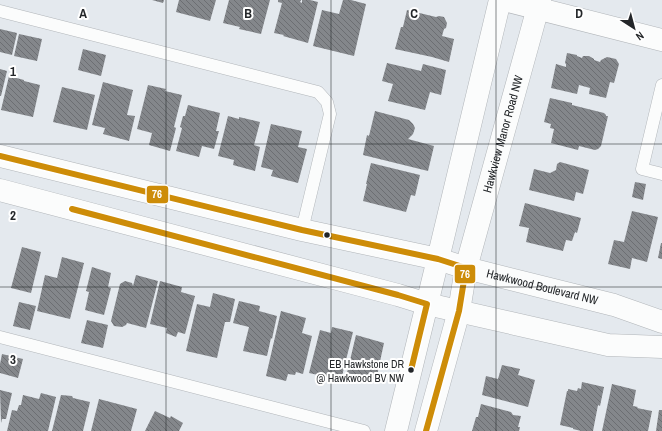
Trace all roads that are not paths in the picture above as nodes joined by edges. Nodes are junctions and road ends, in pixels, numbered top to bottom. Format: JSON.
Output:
{"nodes":[{"id":1,"x":500,"y":0,"type":"edge"},
{"id":2,"x":504,"y":0,"type":"edge"},
{"id":3,"x":539,"y":4,"type":"edge"},
{"id":4,"x":0,"y":11,"type":"edge"},
{"id":5,"x":662,"y":40,"type":"edge"},
{"id":6,"x":662,"y":85,"type":"edge"},
{"id":7,"x":0,"y":156,"type":"edge"},
{"id":8,"x":662,"y":174,"type":"edge"},
{"id":9,"x":0,"y":190,"type":"edge"},
{"id":10,"x":302,"y":230,"type":"junction"},
{"id":11,"x":438,"y":259,"type":"junction"},
{"id":12,"x":466,"y":268,"type":"junction"},
{"id":13,"x":427,"y":304,"type":"junction"},
{"id":14,"x":459,"y":311,"type":"junction"},
{"id":15,"x":662,"y":322,"type":"edge"},
{"id":16,"x":0,"y":337,"type":"edge"},
{"id":17,"x":662,"y":347,"type":"edge"},
{"id":18,"x":364,"y":431,"type":"edge"},
{"id":19,"x":396,"y":431,"type":"edge"},
{"id":20,"x":426,"y":431,"type":"edge"}],
"edges":[{"from":1,"to":11,"type":"street"},
{"from":2,"to":3,"type":"street"},
{"from":3,"to":5,"type":"street"},
{"from":3,"to":12,"type":"street","name":"Hawkview Manor Road NW"},
{"from":4,"to":10,"type":"lane"},
{"from":6,"to":8,"type":"lane"},
{"from":7,"to":10,"type":"street","name":"Hawkwood Boulevard NW"},
{"from":9,"to":13,"type":"street"},
{"from":10,"to":11,"type":"street","name":"Hawkwood Boulevard NW"},
{"from":11,"to":12,"type":"street","name":"Hawkwood Boulevard NW"},
{"from":11,"to":13,"type":"street"},
{"from":12,"to":14,"type":"street","name":"Hawkview Manor Road NW"},
{"from":12,"to":15,"type":"street","name":"Hawkwood Boulevard NW"},
{"from":13,"to":14,"type":"street"},
{"from":13,"to":19,"type":"street"},
{"from":14,"to":17,"type":"street"},
{"from":14,"to":20,"type":"street","name":"Hawkview Manor Road NW"},
{"from":16,"to":18,"type":"lane"}]}
